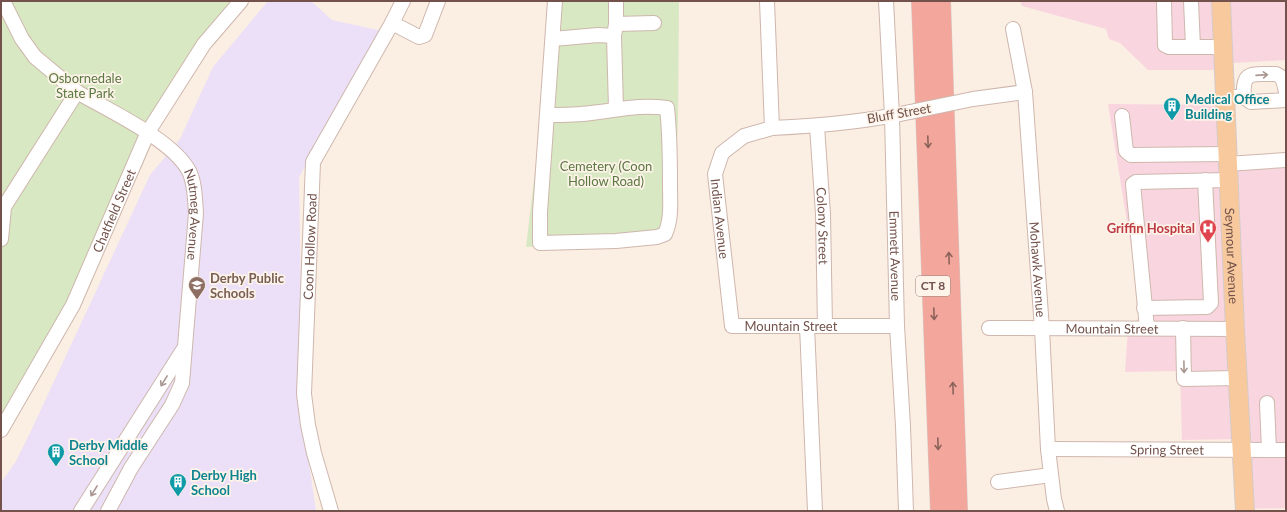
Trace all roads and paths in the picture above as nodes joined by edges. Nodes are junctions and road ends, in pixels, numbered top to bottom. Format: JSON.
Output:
{"nodes":[{"id":1,"x":3,"y":1,"type":"edge"},
{"id":2,"x":241,"y":1,"type":"edge"},
{"id":3,"x":403,"y":1,"type":"edge"},
{"id":4,"x":438,"y":1,"type":"edge"},
{"id":5,"x":556,"y":1,"type":"edge"},
{"id":6,"x":616,"y":1,"type":"edge"},
{"id":7,"x":767,"y":1,"type":"edge"},
{"id":8,"x":886,"y":1,"type":"edge"},
{"id":9,"x":916,"y":1,"type":"edge"},
{"id":10,"x":922,"y":1,"type":"edge"},
{"id":11,"x":940,"y":1,"type":"edge"},
{"id":12,"x":954,"y":1,"type":"edge"},
{"id":13,"x":1164,"y":1,"type":"edge"},
{"id":14,"x":1191,"y":1,"type":"edge"},
{"id":15,"x":1221,"y":1,"type":"edge"},
{"id":16,"x":392,"y":23,"type":"junction"},
{"id":17,"x":654,"y":23,"type":"dead end"},
{"id":18,"x":1013,"y":29,"type":"dead end"},
{"id":19,"x":615,"y":30,"type":"junction"},
{"id":20,"x":553,"y":39,"type":"junction"},
{"id":21,"x":1193,"y":46,"type":"junction"},
{"id":22,"x":1223,"y":47,"type":"junction"},
{"id":23,"x":925,"y":61,"type":"junction"},
{"id":24,"x":77,"y":92,"type":"junction"},
{"id":25,"x":1025,"y":92,"type":"junction"},
{"id":26,"x":1286,"y":92,"type":"edge"},
{"id":27,"x":1244,"y":97,"type":"junction"},
{"id":28,"x":1225,"y":98,"type":"junction"},
{"id":29,"x":1286,"y":100,"type":"edge"},
{"id":30,"x":616,"y":109,"type":"junction"},
{"id":31,"x":548,"y":115,"type":"junction"},
{"id":32,"x":892,"y":116,"type":"junction"},
{"id":33,"x":1122,"y":116,"type":"dead end"},
{"id":34,"x":818,"y":126,"type":"junction"},
{"id":35,"x":772,"y":128,"type":"junction"},
{"id":36,"x":148,"y":132,"type":"junction"},
{"id":37,"x":945,"y":149,"type":"junction"},
{"id":38,"x":1286,"y":160,"type":"edge"},
{"id":39,"x":1228,"y":166,"type":"junction"},
{"id":40,"x":1206,"y":180,"type":"junction"},
{"id":41,"x":2,"y":208,"type":"edge"},
{"id":42,"x":1,"y":239,"type":"edge"},
{"id":43,"x":1144,"y":308,"type":"junction"},
{"id":44,"x":732,"y":326,"type":"joint"},
{"id":45,"x":807,"y":326,"type":"junction"},
{"id":46,"x":825,"y":326,"type":"junction"},
{"id":47,"x":897,"y":326,"type":"junction"},
{"id":48,"x":989,"y":328,"type":"dead end"},
{"id":49,"x":1147,"y":328,"type":"junction"},
{"id":50,"x":1184,"y":328,"type":"junction"},
{"id":51,"x":1042,"y":329,"type":"junction"},
{"id":52,"x":1235,"y":329,"type":"junction"},
{"id":53,"x":185,"y":348,"type":"junction"},
{"id":54,"x":1237,"y":378,"type":"junction"},
{"id":55,"x":1267,"y":403,"type":"dead end"},
{"id":56,"x":1,"y":430,"type":"edge"},
{"id":57,"x":1048,"y":449,"type":"junction"},
{"id":58,"x":1242,"y":449,"type":"junction"},
{"id":59,"x":1269,"y":450,"type":"junction"},
{"id":60,"x":1286,"y":450,"type":"edge"},
{"id":61,"x":1051,"y":475,"type":"junction"},
{"id":62,"x":998,"y":482,"type":"dead end"},
{"id":63,"x":120,"y":488,"type":"junction"},
{"id":64,"x":81,"y":511,"type":"edge"},
{"id":65,"x":108,"y":511,"type":"edge"},
{"id":66,"x":118,"y":511,"type":"edge"},
{"id":67,"x":331,"y":511,"type":"edge"},
{"id":68,"x":815,"y":511,"type":"edge"},
{"id":69,"x":906,"y":511,"type":"edge"},
{"id":70,"x":941,"y":511,"type":"edge"},
{"id":71,"x":957,"y":511,"type":"edge"},
{"id":72,"x":1057,"y":511,"type":"edge"},
{"id":73,"x":1245,"y":511,"type":"edge"}],
"edges":[{"from":1,"to":24,"type":"street","name":"Nutmeg Avenue"},
{"from":2,"to":36,"type":"street","name":"Chatfield Street"},
{"from":3,"to":16,"type":"street","name":"Coon Hollow Road"},
{"from":4,"to":16,"type":"street"},
{"from":5,"to":20,"type":"street"},
{"from":6,"to":19,"type":"street"},
{"from":7,"to":35,"type":"street"},
{"from":8,"to":32,"type":"street","name":"Emmett Avenue"},
{"from":9,"to":23,"type":"highway"},
{"from":10,"to":23,"type":"highway","number":"CT 8"},
{"from":11,"to":37,"type":"highway","number":"CT 8"},
{"from":12,"to":37,"type":"highway"},
{"from":13,"to":21,"type":"street"},
{"from":14,"to":21,"type":"street"},
{"from":15,"to":22,"type":"main road","name":"Seymour Avenue"},
{"from":16,"to":67,"type":"street","name":"Coon Hollow Road"},
{"from":17,"to":19,"type":"street"},
{"from":18,"to":25,"type":"street","name":"Mohawk Avenue"},
{"from":19,"to":20,"type":"street"},
{"from":19,"to":30,"type":"street"},
{"from":20,"to":31,"type":"street"},
{"from":21,"to":22,"type":"street"},
{"from":22,"to":28,"type":"main road","name":"Seymour Avenue"},
{"from":23,"to":70,"type":"highway","number":"CT 8","one_way":true},
{"from":24,"to":36,"type":"street","name":"Nutmeg Avenue"},
{"from":24,"to":41,"type":"street"},
{"from":25,"to":32,"type":"street","name":"Bluff Street","bridge":true},
{"from":25,"to":51,"type":"street","name":"Mohawk Avenue"},
{"from":27,"to":26,"type":"street","one_way":true},
{"from":27,"to":28,"type":"street"},
{"from":27,"to":29,"type":"street"},
{"from":28,"to":39,"type":"main road","name":"Seymour Avenue"},
{"from":30,"to":31,"type":"street"},
{"from":30,"to":31,"type":"street"},
{"from":32,"to":34,"type":"street","name":"Bluff Street"},
{"from":32,"to":47,"type":"street","name":"Emmett Avenue"},
{"from":33,"to":39,"type":"street"},
{"from":34,"to":35,"type":"street","name":"Bluff Street"},
{"from":34,"to":46,"type":"street","name":"Colony Street"},
{"from":35,"to":44,"type":"street","name":"Indian Avenue"},
{"from":36,"to":53,"type":"street","name":"Nutmeg Avenue"},
{"from":36,"to":56,"type":"street","name":"Chatfield Street"},
{"from":71,"to":37,"type":"highway","number":"CT 8","one_way":true},
{"from":38,"to":39,"type":"street"},
{"from":39,"to":40,"type":"street"},
{"from":39,"to":52,"type":"main road","name":"Seymour Avenue"},
{"from":40,"to":43,"type":"street"},
{"from":40,"to":43,"type":"street"},
{"from":41,"to":42,"type":"street"},
{"from":43,"to":49,"type":"street"},
{"from":44,"to":45,"type":"street","name":"Mountain Street"},
{"from":45,"to":46,"type":"street","name":"Mountain Street"},
{"from":45,"to":68,"type":"street"},
{"from":46,"to":47,"type":"street","name":"Mountain Street"},
{"from":47,"to":69,"type":"street","name":"Emmett Avenue"},
{"from":48,"to":51,"type":"street","name":"Mountain Street"},
{"from":49,"to":50,"type":"street","name":"Mountain Street"},
{"from":49,"to":51,"type":"street","name":"Mountain Street"},
{"from":50,"to":52,"type":"street","name":"Mountain Street"},
{"from":50,"to":54,"type":"street","one_way":true},
{"from":51,"to":57,"type":"street","name":"Mohawk Avenue"},
{"from":52,"to":54,"type":"main road","name":"Seymour Avenue"},
{"from":53,"to":63,"type":"street","name":"Nutmeg Avenue"},
{"from":53,"to":64,"type":"street","one_way":true},
{"from":54,"to":58,"type":"main road","name":"Seymour Avenue"},
{"from":55,"to":59,"type":"street"},
{"from":57,"to":58,"type":"street","name":"Spring Street"},
{"from":57,"to":61,"type":"street","name":"Mohawk Avenue"},
{"from":58,"to":59,"type":"street","name":"Spring Street"},
{"from":58,"to":73,"type":"main road","name":"Seymour Avenue"},
{"from":59,"to":60,"type":"street","name":"Spring Street"},
{"from":61,"to":62,"type":"street"},
{"from":61,"to":72,"type":"street","name":"Mohawk Avenue"},
{"from":63,"to":65,"type":"street","name":"Nutmeg Avenue"},
{"from":63,"to":66,"type":"street"}]}
